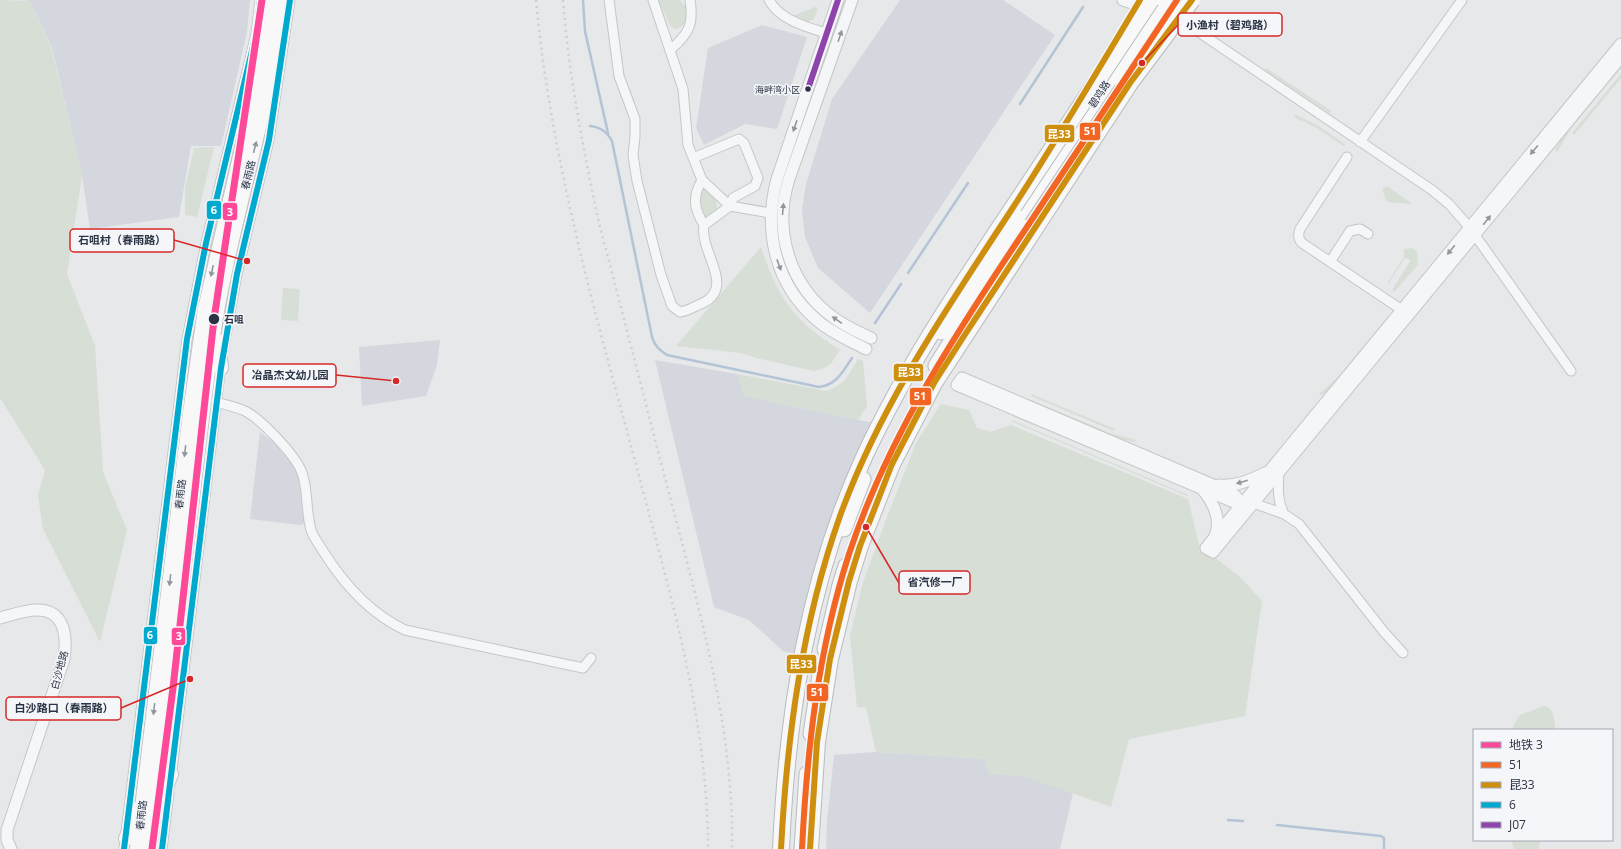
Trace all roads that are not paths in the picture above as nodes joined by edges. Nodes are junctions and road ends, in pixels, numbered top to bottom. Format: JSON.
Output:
{"nodes":[{"id":1,"x":260,"y":0,"type":"edge"},
{"id":2,"x":269,"y":0,"type":"edge"},
{"id":3,"x":282,"y":0,"type":"edge"},
{"id":4,"x":290,"y":0,"type":"edge"},
{"id":5,"x":609,"y":0,"type":"edge"},
{"id":6,"x":653,"y":0,"type":"edge"},
{"id":7,"x":690,"y":0,"type":"edge"},
{"id":8,"x":769,"y":0,"type":"edge"},
{"id":9,"x":838,"y":0,"type":"edge"},
{"id":10,"x":852,"y":0,"type":"edge"},
{"id":11,"x":1123,"y":0,"type":"edge"},
{"id":12,"x":1140,"y":0,"type":"edge"},
{"id":13,"x":1185,"y":0,"type":"edge"},
{"id":14,"x":1192,"y":0,"type":"edge"},
{"id":15,"x":1462,"y":0,"type":"edge"},
{"id":16,"x":1159,"y":5,"type":"edge"},
{"id":17,"x":826,"y":32,"type":"junction"},
{"id":18,"x":1621,"y":44,"type":"edge"},
{"id":19,"x":670,"y":50,"type":"junction"},
{"id":20,"x":1621,"y":57,"type":"edge"},
{"id":21,"x":1130,"y":83,"type":"junction"},
{"id":22,"x":1360,"y":142,"type":"junction"},
{"id":23,"x":1347,"y":157,"type":"dead end"},
{"id":24,"x":693,"y":158,"type":"junction"},
{"id":25,"x":702,"y":180,"type":"junction"},
{"id":26,"x":730,"y":206,"type":"junction"},
{"id":27,"x":1014,"y":206,"type":"junction"},
{"id":28,"x":770,"y":213,"type":"junction"},
{"id":29,"x":704,"y":225,"type":"junction"},
{"id":30,"x":1472,"y":232,"type":"junction"},
{"id":31,"x":1368,"y":234,"type":"dead end"},
{"id":32,"x":1330,"y":262,"type":"junction"},
{"id":33,"x":1402,"y":310,"type":"junction"},
{"id":34,"x":216,"y":318,"type":"junction"},
{"id":35,"x":871,"y":338,"type":"joint"},
{"id":36,"x":866,"y":349,"type":"joint"},
{"id":37,"x":220,"y":368,"type":"junction"},
{"id":38,"x":1571,"y":372,"type":"dead end"},
{"id":39,"x":216,"y":402,"type":"junction"},
{"id":40,"x":1274,"y":471,"type":"junction"},
{"id":41,"x":1207,"y":487,"type":"junction"},
{"id":42,"x":1261,"y":494,"type":"junction"},
{"id":43,"x":1253,"y":503,"type":"junction"},
{"id":44,"x":1241,"y":505,"type":"junction"},
{"id":45,"x":1284,"y":514,"type":"junction"},
{"id":46,"x":1240,"y":519,"type":"junction"},
{"id":47,"x":1215,"y":537,"type":"junction"},
{"id":48,"x":0,"y":618,"type":"edge"},
{"id":49,"x":1403,"y":653,"type":"dead end"},
{"id":50,"x":591,"y":658,"type":"dead end"},
{"id":51,"x":171,"y":774,"type":"junction"},
{"id":52,"x":145,"y":786,"type":"junction"},
{"id":53,"x":153,"y":822,"type":"junction"},
{"id":54,"x":125,"y":844,"type":"edge"},
{"id":55,"x":11,"y":849,"type":"edge"},
{"id":56,"x":137,"y":849,"type":"edge"},
{"id":57,"x":150,"y":849,"type":"edge"},
{"id":58,"x":162,"y":849,"type":"edge"},
{"id":59,"x":781,"y":849,"type":"edge"},
{"id":60,"x":788,"y":849,"type":"edge"},
{"id":61,"x":802,"y":849,"type":"edge"},
{"id":62,"x":810,"y":849,"type":"edge"}],
"edges":[{"from":1,"to":54,"type":"street"},
{"from":2,"to":52,"type":"main road","name":"春雨路","one_way":true},
{"from":34,"to":3,"type":"main road","name":"春雨路","one_way":true},
{"from":4,"to":37,"type":"street"},
{"from":5,"to":29,"type":"street"},
{"from":6,"to":19,"type":"street"},
{"from":7,"to":19,"type":"street"},
{"from":8,"to":17,"type":"street"},
{"from":9,"to":17,"type":"street"},
{"from":35,"to":10,"type":"street","one_way":true},
{"from":11,"to":16,"type":"street"},
{"from":12,"to":27,"type":"highway","bridge":true},
{"from":13,"to":21,"type":"highway","bridge":true},
{"from":14,"to":21,"type":"highway","bridge":true},
{"from":15,"to":22,"type":"street"},
{"from":16,"to":22,"type":"street"},
{"from":16,"to":27,"type":"highway","bridge":true},
{"from":16,"to":60,"type":"highway","name":"碧鸡路"},
{"from":16,"to":61,"type":"highway","name":"碧鸡路"},
{"from":17,"to":28,"type":"street","one_way":true},
{"from":18,"to":30,"type":"street","one_way":true},
{"from":19,"to":24,"type":"street"},
{"from":30,"to":20,"type":"street","one_way":true},
{"from":21,"to":62,"type":"highway"},
{"from":22,"to":30,"type":"street"},
{"from":23,"to":32,"type":"street"},
{"from":24,"to":25,"type":"street"},
{"from":24,"to":26,"type":"street"},
{"from":25,"to":26,"type":"street"},
{"from":25,"to":29,"type":"street"},
{"from":26,"to":28,"type":"street"},
{"from":26,"to":29,"type":"street"},
{"from":27,"to":59,"type":"highway"},
{"from":28,"to":36,"type":"street","one_way":true},
{"from":30,"to":33,"type":"street","one_way":true},
{"from":30,"to":38,"type":"street"},
{"from":30,"to":40,"type":"street"},
{"from":31,"to":32,"type":"street"},
{"from":32,"to":33,"type":"street"},
{"from":33,"to":40,"type":"street"},
{"from":34,"to":37,"type":"main road"},
{"from":34,"to":53,"type":"main road","name":"春雨路"},
{"from":35,"to":36,"type":"street"},
{"from":37,"to":39,"type":"street"},
{"from":39,"to":50,"type":"street"},
{"from":39,"to":51,"type":"street"},
{"from":40,"to":41,"type":"street","one_way":true},
{"from":40,"to":42,"type":"street"},
{"from":40,"to":44,"type":"street"},
{"from":40,"to":45,"type":"street"},
{"from":41,"to":41,"type":"street"},
{"from":41,"to":44,"type":"street"},
{"from":41,"to":47,"type":"street"},
{"from":42,"to":43,"type":"street"},
{"from":42,"to":44,"type":"street"},
{"from":43,"to":45,"type":"street"},
{"from":43,"to":46,"type":"street"},
{"from":44,"to":46,"type":"street"},
{"from":44,"to":47,"type":"street"},
{"from":45,"to":49,"type":"street"},
{"from":46,"to":47,"type":"street"},
{"from":48,"to":55,"type":"street","name":"白沙地路"},
{"from":51,"to":53,"type":"main road"},
{"from":51,"to":58,"type":"street"},
{"from":52,"to":54,"type":"main road"},
{"from":52,"to":56,"type":"main road","name":"春雨路"},
{"from":53,"to":57,"type":"main road","name":"春雨路"}]}
